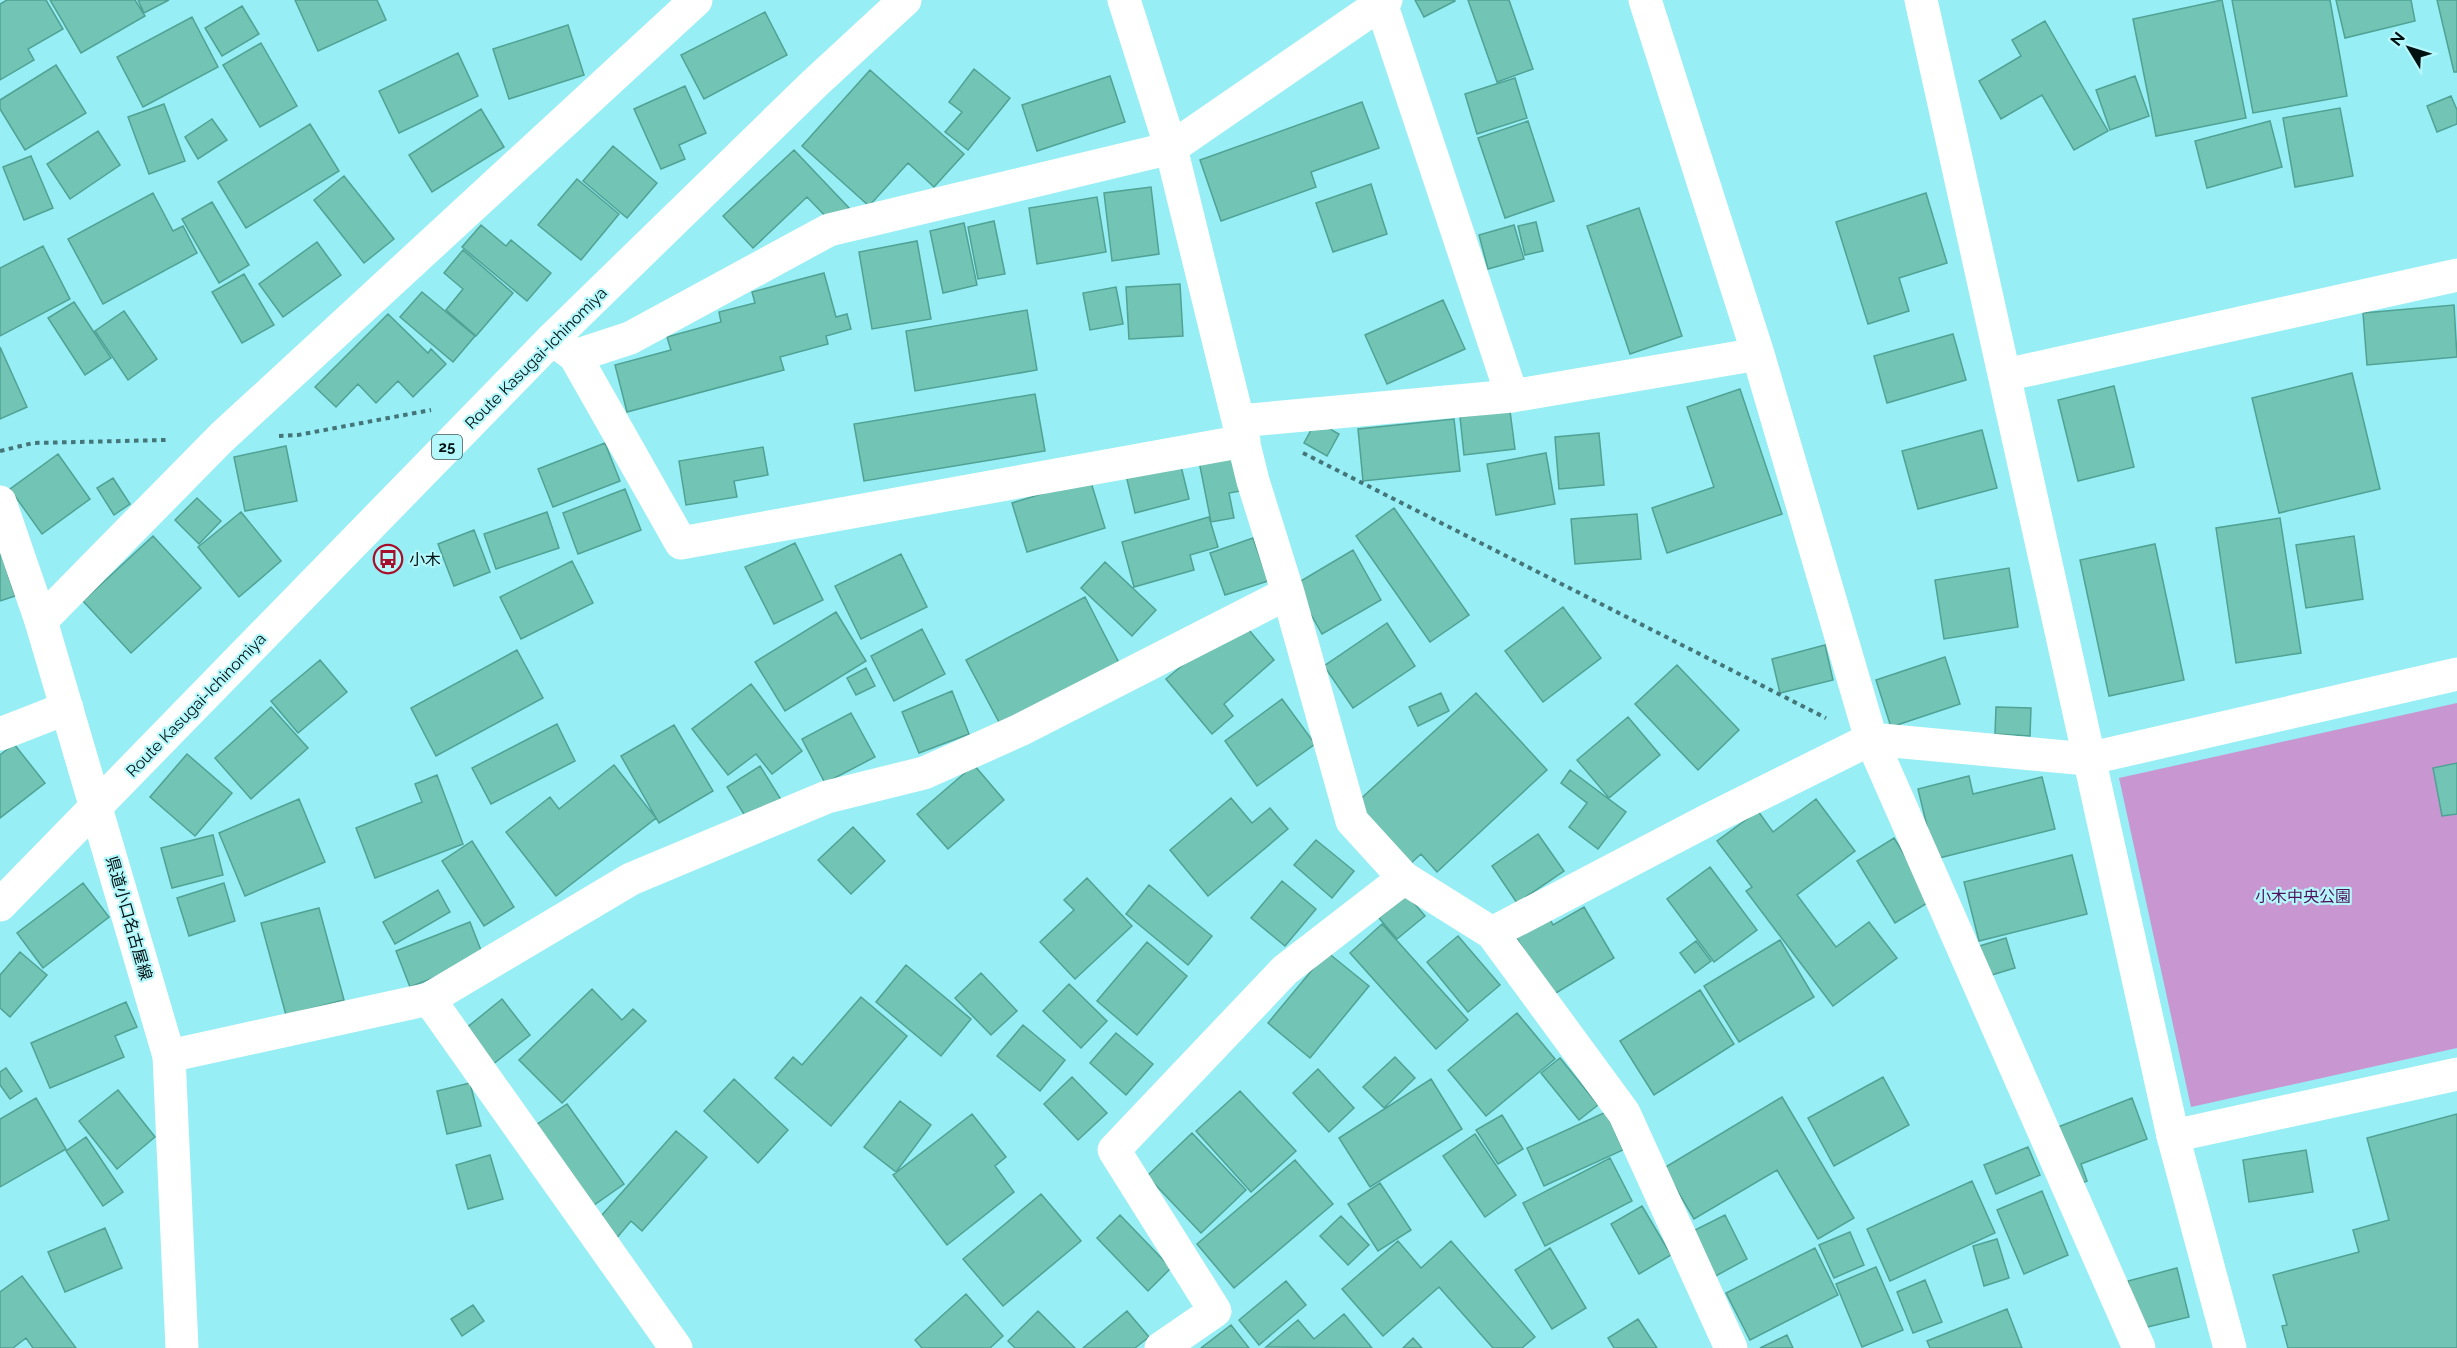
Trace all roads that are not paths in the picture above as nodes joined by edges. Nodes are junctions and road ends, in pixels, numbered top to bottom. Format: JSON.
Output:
{"nodes":[{"id":1,"x":696,"y":0,"type":"edge"},
{"id":2,"x":905,"y":0,"type":"edge"},
{"id":3,"x":1124,"y":0,"type":"edge"},
{"id":4,"x":1645,"y":0,"type":"edge"},
{"id":5,"x":1920,"y":0,"type":"edge"},
{"id":6,"x":1383,"y":2,"type":"edge"},
{"id":7,"x":1171,"y":148,"type":"junction"},
{"id":8,"x":2457,"y":275,"type":"edge"},
{"id":9,"x":564,"y":347,"type":"junction"},
{"id":10,"x":1758,"y":354,"type":"junction"},
{"id":11,"x":2005,"y":375,"type":"junction"},
{"id":12,"x":1512,"y":396,"type":"junction"},
{"id":13,"x":1241,"y":431,"type":"junction"},
{"id":14,"x":0,"y":502,"type":"edge"},
{"id":15,"x":1288,"y":593,"type":"junction"},
{"id":16,"x":41,"y":621,"type":"junction"},
{"id":17,"x":2457,"y":674,"type":"edge"},
{"id":18,"x":68,"y":708,"type":"junction"},
{"id":19,"x":0,"y":734,"type":"edge"},
{"id":20,"x":1870,"y":740,"type":"junction"},
{"id":21,"x":2087,"y":759,"type":"junction"},
{"id":22,"x":97,"y":808,"type":"junction"},
{"id":23,"x":1404,"y":878,"type":"junction"},
{"id":24,"x":0,"y":905,"type":"edge"},
{"id":25,"x":1492,"y":933,"type":"junction"},
{"id":26,"x":429,"y":999,"type":"junction"},
{"id":27,"x":169,"y":1056,"type":"junction"},
{"id":28,"x":2457,"y":1074,"type":"edge"},
{"id":29,"x":2173,"y":1136,"type":"junction"},
{"id":30,"x":182,"y":1348,"type":"edge"},
{"id":31,"x":676,"y":1348,"type":"edge"},
{"id":32,"x":1161,"y":1348,"type":"edge"},
{"id":33,"x":1731,"y":1348,"type":"edge"},
{"id":34,"x":2139,"y":1348,"type":"edge"},
{"id":35,"x":2230,"y":1348,"type":"edge"}],
"edges":[{"from":1,"to":16,"type":"street"},
{"from":2,"to":9,"type":"street","name":"Route Kasugai-Ichinomiya","number":"25"},
{"from":3,"to":7,"type":"street"},
{"from":4,"to":10,"type":"street"},
{"from":5,"to":11,"type":"street"},
{"from":6,"to":7,"type":"street"},
{"from":6,"to":12,"type":"street"},
{"from":7,"to":9,"type":"street"},
{"from":7,"to":13,"type":"street"},
{"from":8,"to":11,"type":"street"},
{"from":9,"to":13,"type":"street"},
{"from":9,"to":22,"type":"street","name":"Route Kasugai-Ichinomiya","number":"25"},
{"from":10,"to":12,"type":"street"},
{"from":10,"to":20,"type":"street"},
{"from":11,"to":21,"type":"street"},
{"from":12,"to":13,"type":"street"},
{"from":13,"to":15,"type":"street"},
{"from":14,"to":16,"type":"street","name":"県道小口名古屋線"},
{"from":15,"to":23,"type":"street"},
{"from":15,"to":26,"type":"street"},
{"from":16,"to":18,"type":"street","name":"県道小口名古屋線"},
{"from":17,"to":21,"type":"street"},
{"from":18,"to":19,"type":"street"},
{"from":18,"to":22,"type":"street","name":"県道小口名古屋線"},
{"from":20,"to":21,"type":"street"},
{"from":20,"to":25,"type":"street"},
{"from":20,"to":34,"type":"street"},
{"from":21,"to":29,"type":"street"},
{"from":22,"to":24,"type":"street","name":"Route Kasugai-Ichinomiya","number":"25"},
{"from":22,"to":27,"type":"street","name":"県道小口名古屋線"},
{"from":23,"to":25,"type":"street"},
{"from":23,"to":32,"type":"street"},
{"from":25,"to":33,"type":"street"},
{"from":26,"to":27,"type":"street"},
{"from":26,"to":31,"type":"street"},
{"from":27,"to":30,"type":"street","name":"県道小口名古屋線"},
{"from":28,"to":29,"type":"street"},
{"from":29,"to":35,"type":"street"}]}
